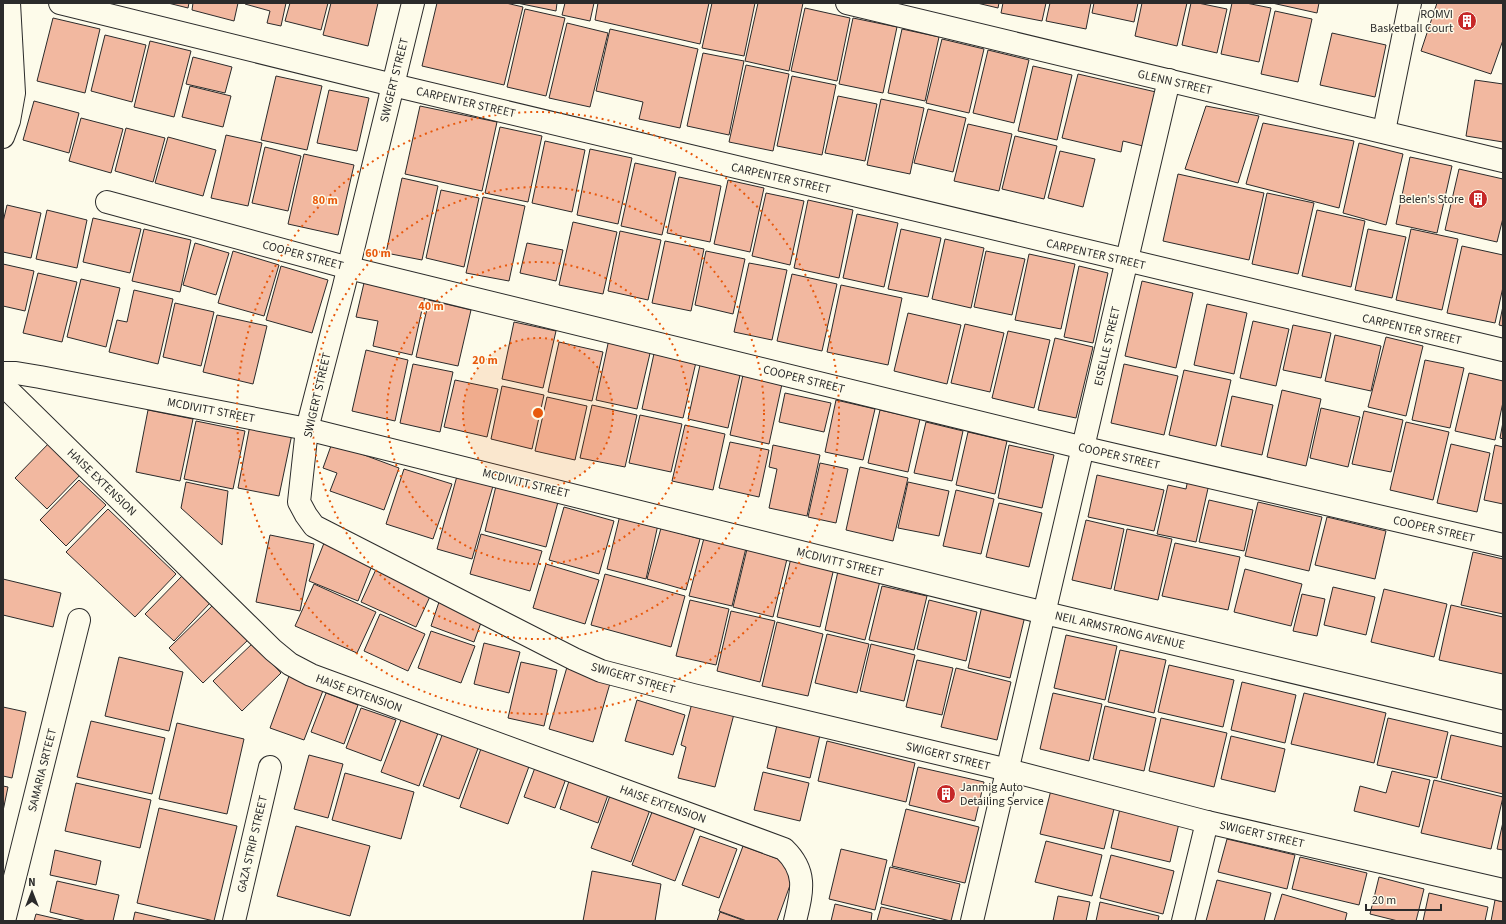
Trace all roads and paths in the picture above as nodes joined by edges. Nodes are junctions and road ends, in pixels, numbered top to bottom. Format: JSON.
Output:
{"nodes":[{"id":1,"x":9,"y":3,"type":"edge"},
{"id":2,"x":60,"y":3,"type":"edge"},
{"id":3,"x":413,"y":3,"type":"edge"},
{"id":4,"x":847,"y":3,"type":"edge"},
{"id":5,"x":1410,"y":3,"type":"edge"},
{"id":6,"x":1169,"y":80,"type":"junction"},
{"id":7,"x":392,"y":85,"type":"junction"},
{"id":8,"x":1384,"y":131,"type":"junction"},
{"id":9,"x":3,"y":137,"type":"edge"},
{"id":10,"x":1503,"y":161,"type":"edge"},
{"id":11,"x":107,"y":202,"type":"dead end"},
{"id":12,"x":1126,"y":261,"type":"junction"},
{"id":13,"x":349,"y":268,"type":"junction"},
{"id":14,"x":1503,"y":350,"type":"edge"},
{"id":15,"x":3,"y":373,"type":"edge"},
{"id":16,"x":3,"y":385,"type":"edge"},
{"id":17,"x":307,"y":429,"type":"junction"},
{"id":18,"x":1084,"y":447,"type":"junction"},
{"id":19,"x":1503,"y":545,"type":"edge"},
{"id":20,"x":1045,"y":613,"type":"junction"},
{"id":21,"x":79,"y":620,"type":"dead end"},
{"id":22,"x":1503,"y":722,"type":"edge"},
{"id":23,"x":270,"y":767,"type":"dead end"},
{"id":24,"x":1008,"y":770,"type":"junction"},
{"id":25,"x":1207,"y":822,"type":"junction"},
{"id":26,"x":1503,"y":890,"type":"edge"},
{"id":27,"x":238,"y":920,"type":"edge"},
{"id":28,"x":4,"y":921,"type":"edge"},
{"id":29,"x":795,"y":921,"type":"edge"},
{"id":30,"x":972,"y":921,"type":"edge"},
{"id":31,"x":1183,"y":921,"type":"edge"}],
"edges":[{"from":1,"to":9,"type":"street"},
{"from":2,"to":7,"type":"street","name":"CARPENTER STREET"},
{"from":3,"to":7,"type":"street","name":"SWIGERT STREET"},
{"from":4,"to":6,"type":"street","name":"GLENN STREET"},
{"from":5,"to":8,"type":"street"},
{"from":6,"to":8,"type":"street","name":"GLENN STREET"},
{"from":6,"to":12,"type":"street","name":"EISELLE STREET"},
{"from":7,"to":12,"type":"street","name":"CARPENTER STREET"},
{"from":7,"to":13,"type":"street","name":"SWIGERT STREET"},
{"from":8,"to":10,"type":"street","name":"GLENN STREET"},
{"from":11,"to":13,"type":"street","name":"COOPER STREET"},
{"from":12,"to":14,"type":"street","name":"CARPENTER STREET"},
{"from":12,"to":18,"type":"street","name":"EISELLE STREET"},
{"from":13,"to":17,"type":"street","name":"SWIGERT STREET"},
{"from":13,"to":18,"type":"street","name":"COOPER STREET"},
{"from":15,"to":17,"type":"street","name":"MCDIVITT STREET"},
{"from":16,"to":29,"type":"street","name":"HAISE EXTENSION"},
{"from":17,"to":20,"type":"street","name":"MCDIVITT STREET"},
{"from":17,"to":24,"type":"street","name":"SWIGERT STREET"},
{"from":18,"to":19,"type":"street","name":"COOPER STREET"},
{"from":18,"to":20,"type":"street","name":"EISELLE STREET"},
{"from":20,"to":22,"type":"street","name":"NEIL ARMSTRONG AVENUE"},
{"from":20,"to":24,"type":"street","name":"NEIL ARMSTRONG AVENUE"},
{"from":21,"to":28,"type":"street","name":"SAMARIA SRTEET"},
{"from":23,"to":27,"type":"street","name":"GAZA STRIP STREET"},
{"from":24,"to":25,"type":"street","name":"SWIGERT STREET"},
{"from":24,"to":30,"type":"street","name":"NEIL ARMSTRONG AVENUE"},
{"from":25,"to":26,"type":"street","name":"SWIGERT STREET"},
{"from":25,"to":31,"type":"street"}]}
